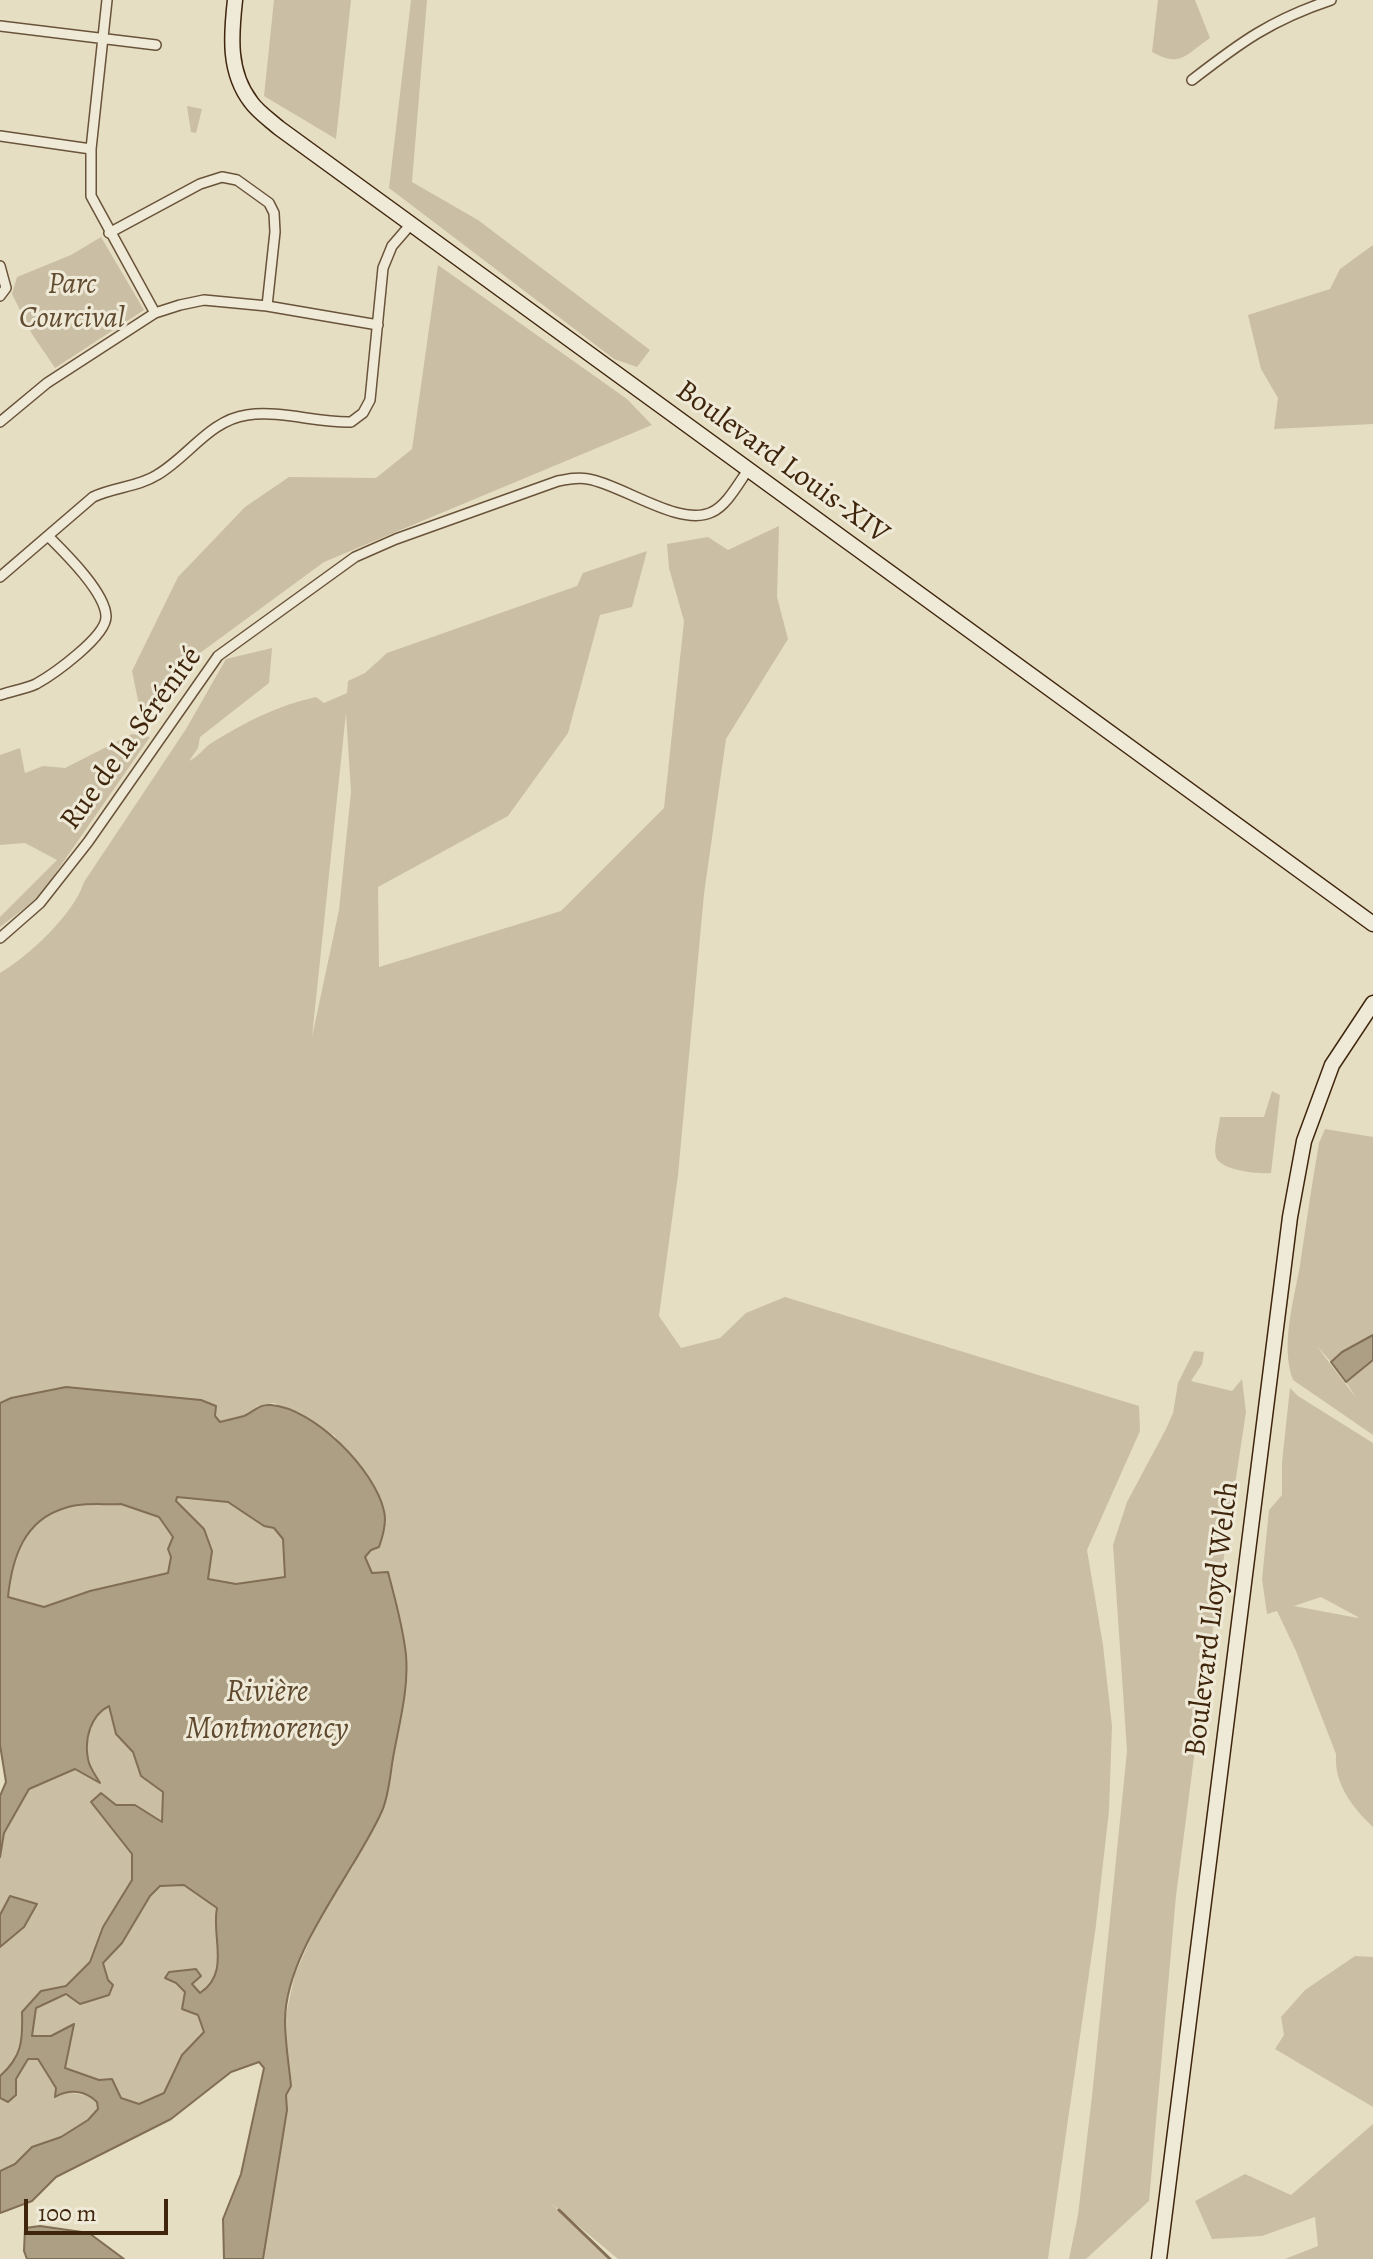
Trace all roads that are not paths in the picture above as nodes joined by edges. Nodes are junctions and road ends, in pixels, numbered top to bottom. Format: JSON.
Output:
{"nodes":[{"id":1,"x":107,"y":0,"type":"edge"},
{"id":2,"x":235,"y":0,"type":"edge"},
{"id":3,"x":1331,"y":0,"type":"edge"},
{"id":4,"x":0,"y":26,"type":"edge"},
{"id":5,"x":103,"y":37,"type":"junction"},
{"id":6,"x":156,"y":45,"type":"dead end"},
{"id":7,"x":1192,"y":80,"type":"dead end"},
{"id":8,"x":0,"y":136,"type":"edge"},
{"id":9,"x":91,"y":149,"type":"junction"},
{"id":10,"x":411,"y":224,"type":"junction"},
{"id":11,"x":109,"y":233,"type":"junction"},
{"id":12,"x":0,"y":266,"type":"edge"},
{"id":13,"x":0,"y":296,"type":"edge"},
{"id":14,"x":267,"y":306,"type":"junction"},
{"id":15,"x":155,"y":313,"type":"junction"},
{"id":16,"x":378,"y":325,"type":"junction"},
{"id":17,"x":0,"y":422,"type":"edge"},
{"id":18,"x":748,"y":470,"type":"junction"},
{"id":19,"x":48,"y":536,"type":"junction"},
{"id":20,"x":0,"y":577,"type":"edge"},
{"id":21,"x":0,"y":695,"type":"edge"},
{"id":22,"x":1373,"y":924,"type":"edge"},
{"id":23,"x":0,"y":938,"type":"edge"},
{"id":24,"x":1373,"y":1003,"type":"edge"},
{"id":25,"x":1159,"y":2259,"type":"edge"}],
"edges":[{"from":1,"to":5,"type":"street"},
{"from":2,"to":10,"type":"main road","name":"Boulevard Louis-XIV"},
{"from":3,"to":7,"type":"street"},
{"from":4,"to":5,"type":"street"},
{"from":5,"to":6,"type":"street"},
{"from":5,"to":9,"type":"street"},
{"from":8,"to":9,"type":"street"},
{"from":9,"to":11,"type":"street"},
{"from":10,"to":16,"type":"street"},
{"from":10,"to":18,"type":"main road","name":"Boulevard Louis-XIV"},
{"from":11,"to":14,"type":"street"},
{"from":11,"to":15,"type":"street"},
{"from":12,"to":13,"type":"street"},
{"from":14,"to":15,"type":"street"},
{"from":14,"to":16,"type":"street"},
{"from":15,"to":17,"type":"street"},
{"from":16,"to":19,"type":"street"},
{"from":18,"to":22,"type":"main road","name":"Boulevard Louis-XIV"},
{"from":18,"to":23,"type":"street","name":"Rue de la Sérénité"},
{"from":19,"to":20,"type":"street"},
{"from":19,"to":21,"type":"street"},
{"from":24,"to":25,"type":"main road","name":"Boulevard Lloyd Welch"}]}
